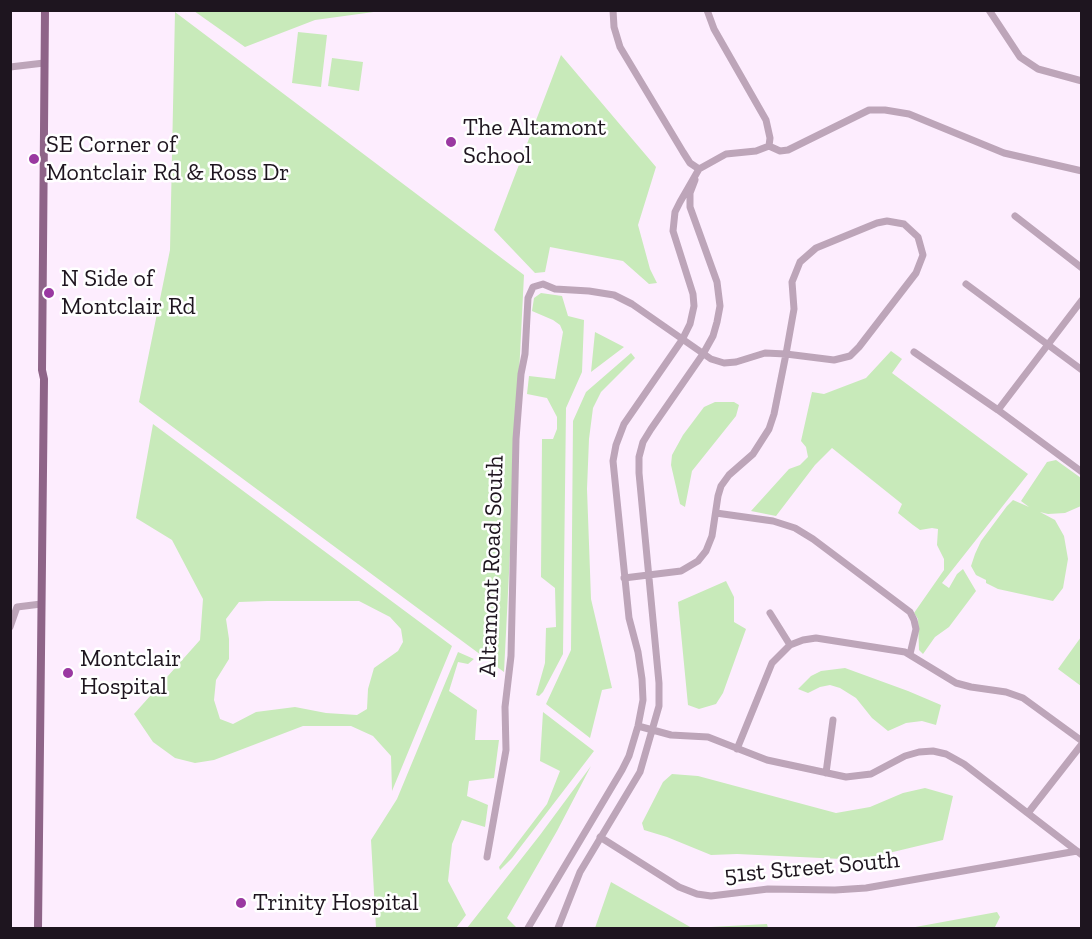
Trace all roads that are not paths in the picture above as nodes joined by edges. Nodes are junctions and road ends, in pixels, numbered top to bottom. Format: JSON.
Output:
{"nodes":[{"id":1,"x":45,"y":10,"type":"edge"},
{"id":2,"x":613,"y":10,"type":"edge"},
{"id":3,"x":707,"y":10,"type":"edge"},
{"id":4,"x":989,"y":10,"type":"edge"},
{"id":5,"x":44,"y":63,"type":"junction"},
{"id":6,"x":10,"y":67,"type":"edge"},
{"id":7,"x":1082,"y":81,"type":"edge"},
{"id":8,"x":769,"y":146,"type":"junction"},
{"id":9,"x":699,"y":170,"type":"junction"},
{"id":10,"x":1082,"y":171,"type":"edge"},
{"id":11,"x":1015,"y":216,"type":"dead end"},
{"id":12,"x":1082,"y":268,"type":"edge"},
{"id":13,"x":966,"y":284,"type":"dead end"},
{"id":14,"x":1082,"y":300,"type":"edge"},
{"id":15,"x":682,"y":340,"type":"junction"},
{"id":16,"x":1047,"y":345,"type":"junction"},
{"id":17,"x":914,"y":352,"type":"dead end"},
{"id":18,"x":702,"y":354,"type":"junction"},
{"id":19,"x":786,"y":354,"type":"junction"},
{"id":20,"x":1082,"y":370,"type":"edge"},
{"id":21,"x":998,"y":410,"type":"junction"},
{"id":22,"x":1082,"y":472,"type":"edge"},
{"id":23,"x":716,"y":513,"type":"junction"},
{"id":24,"x":649,"y":575,"type":"junction"},
{"id":25,"x":624,"y":578,"type":"junction"},
{"id":26,"x":41,"y":604,"type":"junction"},
{"id":27,"x":14,"y":606,"type":"edge"},
{"id":28,"x":770,"y":614,"type":"dead end"},
{"id":29,"x":10,"y":627,"type":"edge"},
{"id":30,"x":790,"y":645,"type":"junction"},
{"id":31,"x":910,"y":654,"type":"junction"},
{"id":32,"x":833,"y":720,"type":"dead end"},
{"id":33,"x":638,"y":726,"type":"junction"},
{"id":34,"x":653,"y":730,"type":"junction"},
{"id":35,"x":1082,"y":743,"type":"edge"},
{"id":36,"x":737,"y":749,"type":"junction"},
{"id":37,"x":826,"y":773,"type":"junction"},
{"id":38,"x":1028,"y":813,"type":"junction"},
{"id":39,"x":600,"y":837,"type":"junction"},
{"id":40,"x":1079,"y":853,"type":"edge"},
{"id":41,"x":487,"y":856,"type":"dead end"},
{"id":42,"x":38,"y":928,"type":"edge"},
{"id":43,"x":528,"y":928,"type":"edge"},
{"id":44,"x":558,"y":928,"type":"edge"}],
"edges":[{"from":1,"to":5,"type":"main road"},
{"from":2,"to":9,"type":"street"},
{"from":3,"to":8,"type":"street"},
{"from":4,"to":7,"type":"street"},
{"from":5,"to":6,"type":"street"},
{"from":5,"to":26,"type":"main road"},
{"from":8,"to":9,"type":"street"},
{"from":8,"to":10,"type":"street"},
{"from":9,"to":15,"type":"street"},
{"from":9,"to":18,"type":"street"},
{"from":11,"to":12,"type":"street"},
{"from":13,"to":16,"type":"street"},
{"from":14,"to":16,"type":"street"},
{"from":15,"to":18,"type":"street"},
{"from":15,"to":25,"type":"street"},
{"from":15,"to":41,"type":"street","name":"Altamont Road South"},
{"from":16,"to":20,"type":"street"},
{"from":16,"to":21,"type":"street"},
{"from":17,"to":21,"type":"street"},
{"from":18,"to":19,"type":"street"},
{"from":18,"to":24,"type":"street"},
{"from":19,"to":19,"type":"street"},
{"from":19,"to":23,"type":"street"},
{"from":21,"to":22,"type":"street"},
{"from":23,"to":24,"type":"street"},
{"from":23,"to":31,"type":"street"},
{"from":24,"to":25,"type":"street"},
{"from":24,"to":34,"type":"street"},
{"from":25,"to":33,"type":"street"},
{"from":26,"to":27,"type":"street"},
{"from":26,"to":42,"type":"main road"},
{"from":27,"to":29,"type":"street"},
{"from":28,"to":30,"type":"street"},
{"from":30,"to":31,"type":"street"},
{"from":30,"to":36,"type":"street"},
{"from":31,"to":35,"type":"street"},
{"from":32,"to":37,"type":"street"},
{"from":33,"to":34,"type":"street"},
{"from":33,"to":43,"type":"street"},
{"from":34,"to":36,"type":"street"},
{"from":34,"to":39,"type":"street"},
{"from":35,"to":38,"type":"street"},
{"from":36,"to":37,"type":"street"},
{"from":37,"to":38,"type":"street"},
{"from":38,"to":40,"type":"street"},
{"from":39,"to":40,"type":"street","name":"51st Street South"},
{"from":39,"to":44,"type":"street"}]}
